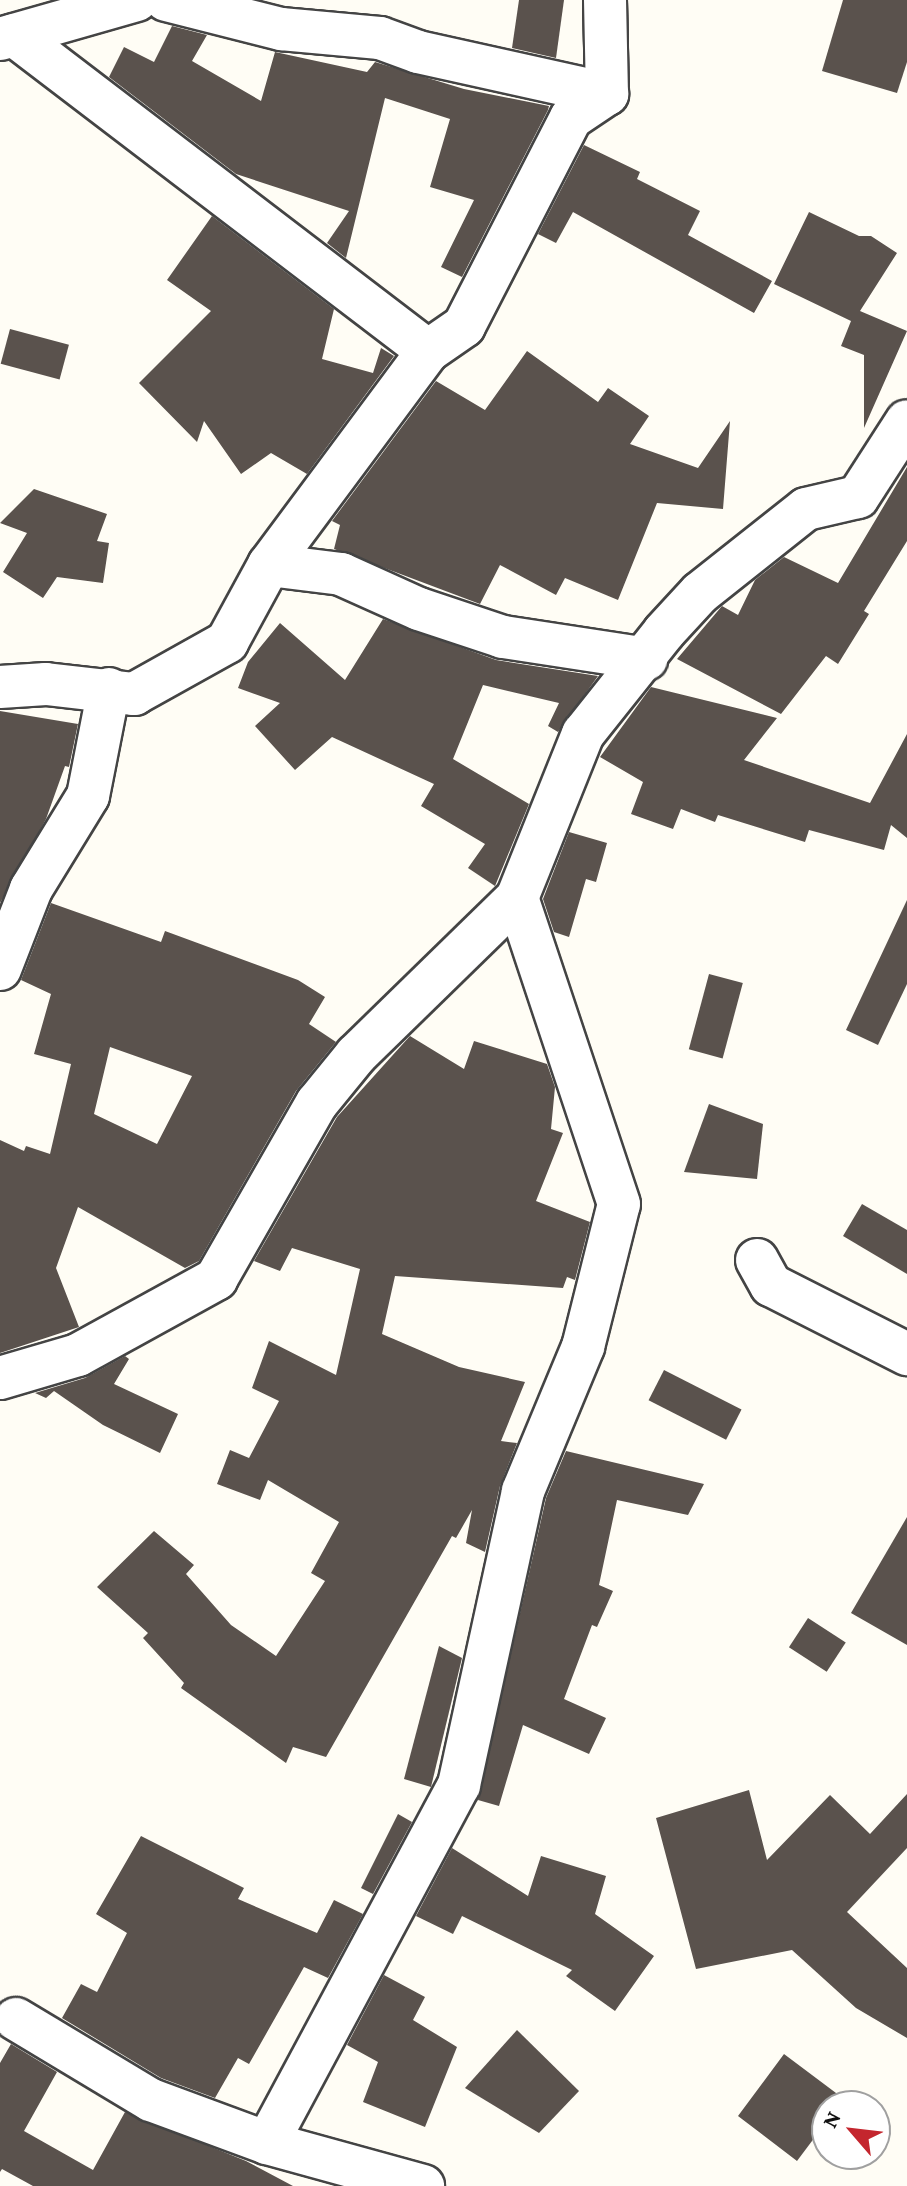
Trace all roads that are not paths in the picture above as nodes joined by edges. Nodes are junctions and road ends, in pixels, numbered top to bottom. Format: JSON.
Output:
{"nodes":[{"id":1,"x":137,"y":0,"type":"edge"},
{"id":2,"x":166,"y":0,"type":"edge"},
{"id":3,"x":605,"y":0,"type":"edge"},
{"id":4,"x":7,"y":37,"type":"edge"},
{"id":5,"x":607,"y":94,"type":"junction"},
{"id":6,"x":428,"y":351,"type":"junction"},
{"id":7,"x":907,"y":421,"type":"edge"},
{"id":8,"x":269,"y":565,"type":"junction"},
{"id":9,"x":646,"y":659,"type":"junction"},
{"id":10,"x":0,"y":687,"type":"edge"},
{"id":11,"x":109,"y":689,"type":"junction"},
{"id":12,"x":517,"y":898,"type":"junction"},
{"id":13,"x":0,"y":969,"type":"edge"},
{"id":14,"x":757,"y":1260,"type":"dead end"},
{"id":15,"x":907,"y":1354,"type":"edge"},
{"id":16,"x":0,"y":1378,"type":"edge"},
{"id":17,"x":5,"y":2027,"type":"edge"},
{"id":18,"x":267,"y":2143,"type":"junction"},
{"id":19,"x":423,"y":2186,"type":"edge"}],
"edges":[{"from":1,"to":4,"type":"street"},
{"from":2,"to":5,"type":"street"},
{"from":3,"to":5,"type":"street"},
{"from":4,"to":6,"type":"street"},
{"from":5,"to":6,"type":"street"},
{"from":6,"to":8,"type":"street"},
{"from":7,"to":9,"type":"street"},
{"from":8,"to":9,"type":"street"},
{"from":8,"to":11,"type":"street"},
{"from":9,"to":12,"type":"street"},
{"from":10,"to":11,"type":"street"},
{"from":11,"to":13,"type":"street"},
{"from":12,"to":16,"type":"street"},
{"from":12,"to":18,"type":"street"},
{"from":14,"to":15,"type":"street"},
{"from":17,"to":18,"type":"street"},
{"from":18,"to":19,"type":"street"}]}
